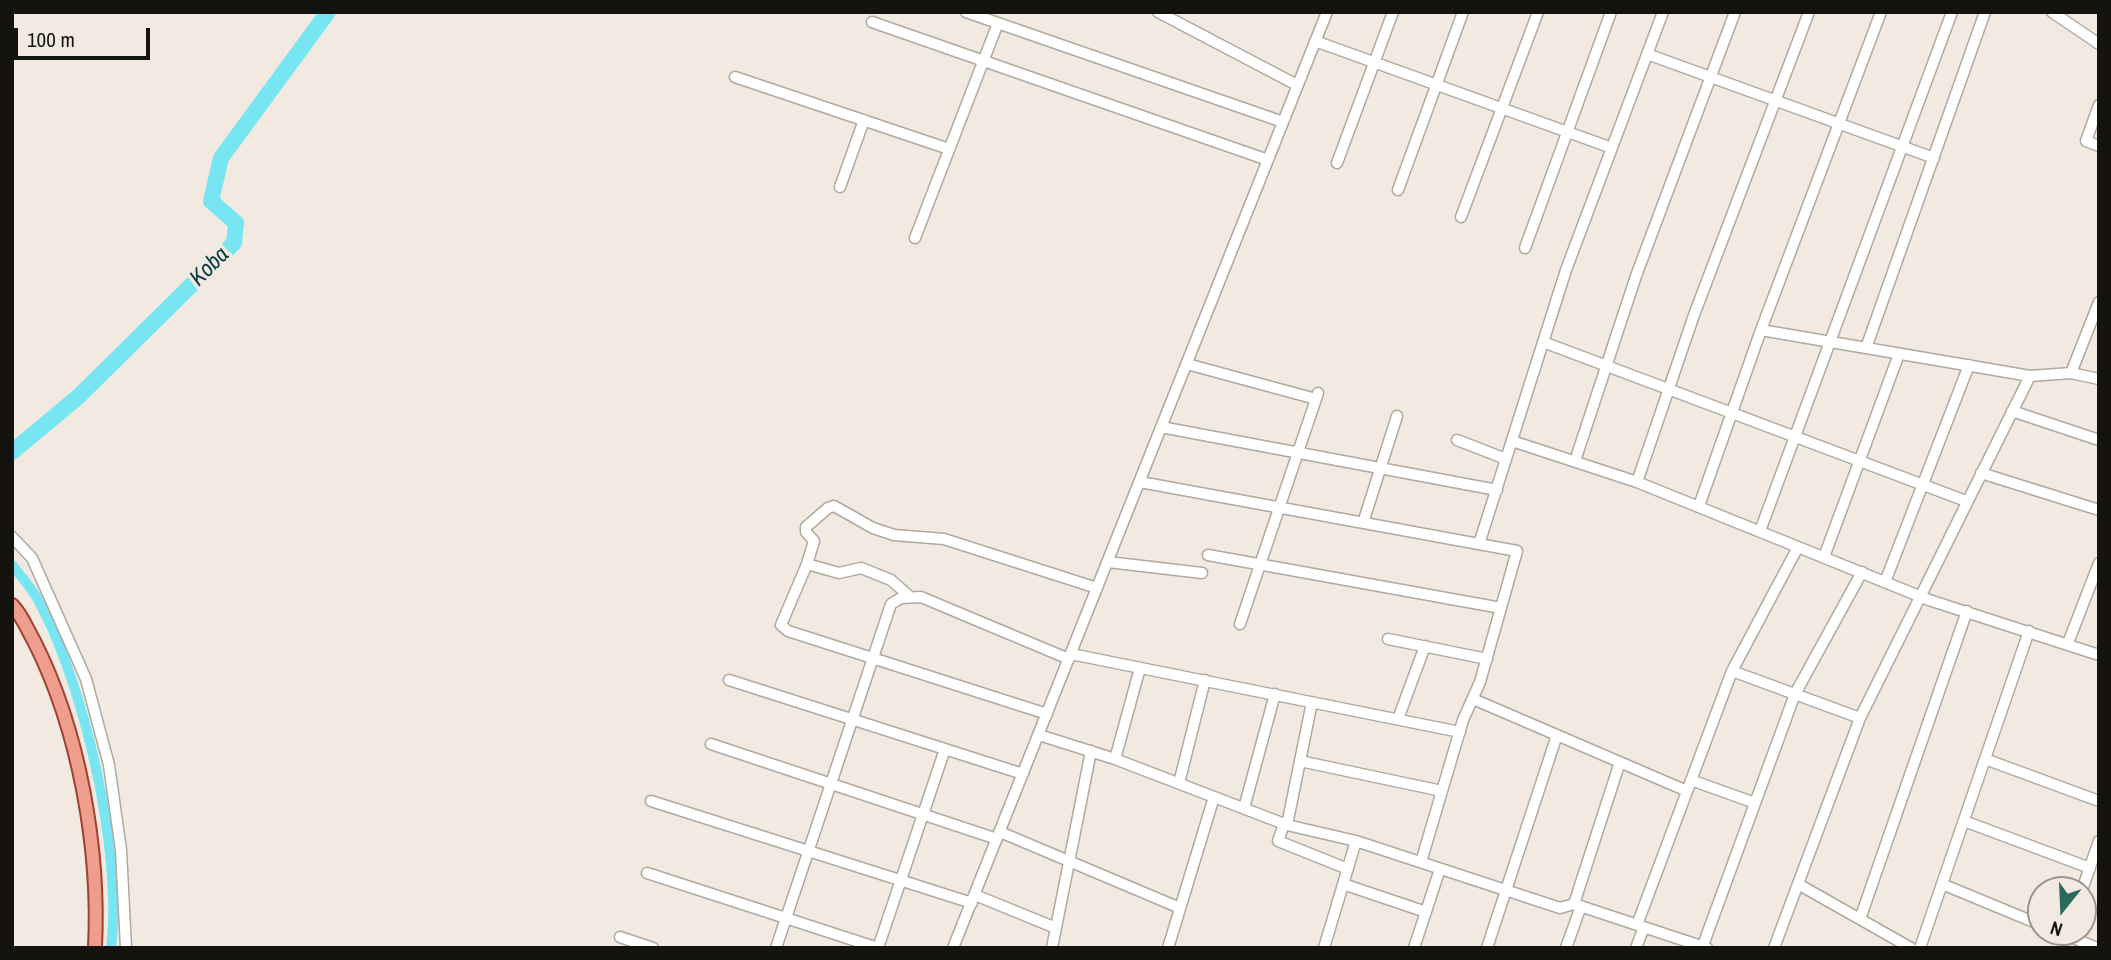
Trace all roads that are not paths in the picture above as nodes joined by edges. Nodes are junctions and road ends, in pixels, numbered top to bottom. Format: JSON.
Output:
{"nodes":[{"id":1,"x":1327,"y":12,"type":"edge"},
{"id":2,"x":1393,"y":12,"type":"edge"},
{"id":3,"x":1462,"y":12,"type":"edge"},
{"id":4,"x":1538,"y":12,"type":"edge"},
{"id":5,"x":1611,"y":12,"type":"edge"},
{"id":6,"x":1663,"y":12,"type":"edge"},
{"id":7,"x":1735,"y":12,"type":"edge"},
{"id":8,"x":1809,"y":12,"type":"edge"},
{"id":9,"x":1881,"y":12,"type":"edge"},
{"id":10,"x":1952,"y":12,"type":"edge"},
{"id":11,"x":1985,"y":12,"type":"edge"},
{"id":12,"x":2052,"y":12,"type":"edge"},
{"id":13,"x":970,"y":13,"type":"edge"},
{"id":14,"x":1162,"y":13,"type":"edge"},
{"id":15,"x":872,"y":22,"type":"dead end"},
{"id":16,"x":998,"y":23,"type":"junction"},
{"id":17,"x":1315,"y":41,"type":"junction"},
{"id":18,"x":2099,"y":44,"type":"edge"},
{"id":19,"x":1647,"y":54,"type":"junction"},
{"id":20,"x":983,"y":61,"type":"junction"},
{"id":21,"x":1374,"y":62,"type":"junction"},
{"id":22,"x":735,"y":77,"type":"dead end"},
{"id":23,"x":1710,"y":77,"type":"junction"},
{"id":24,"x":1437,"y":84,"type":"junction"},
{"id":25,"x":1297,"y":85,"type":"junction"},
{"id":26,"x":1775,"y":100,"type":"junction"},
{"id":27,"x":2099,"y":105,"type":"edge"},
{"id":28,"x":1502,"y":108,"type":"junction"},
{"id":29,"x":864,"y":120,"type":"junction"},
{"id":30,"x":1283,"y":122,"type":"junction"},
{"id":31,"x":1839,"y":124,"type":"junction"},
{"id":32,"x":1567,"y":131,"type":"junction"},
{"id":33,"x":2099,"y":146,"type":"edge"},
{"id":34,"x":1902,"y":147,"type":"junction"},
{"id":35,"x":1612,"y":148,"type":"junction"},
{"id":36,"x":949,"y":149,"type":"junction"},
{"id":37,"x":1934,"y":158,"type":"junction"},
{"id":38,"x":1268,"y":160,"type":"junction"},
{"id":39,"x":1337,"y":163,"type":"dead end"},
{"id":40,"x":840,"y":187,"type":"dead end"},
{"id":41,"x":1398,"y":190,"type":"dead end"},
{"id":42,"x":1461,"y":217,"type":"dead end"},
{"id":43,"x":915,"y":238,"type":"dead end"},
{"id":44,"x":1525,"y":248,"type":"dead end"},
{"id":45,"x":2099,"y":302,"type":"edge"},
{"id":46,"x":1761,"y":330,"type":"junction"},
{"id":47,"x":1544,"y":342,"type":"junction"},
{"id":48,"x":1831,"y":342,"type":"junction"},
{"id":49,"x":1866,"y":348,"type":"junction"},
{"id":50,"x":1899,"y":354,"type":"junction"},
{"id":51,"x":1187,"y":364,"type":"junction"},
{"id":52,"x":1969,"y":365,"type":"junction"},
{"id":53,"x":1606,"y":366,"type":"junction"},
{"id":54,"x":2071,"y":373,"type":"junction"},
{"id":55,"x":2030,"y":376,"type":"junction"},
{"id":56,"x":2099,"y":379,"type":"edge"},
{"id":57,"x":1669,"y":389,"type":"junction"},
{"id":58,"x":2012,"y":411,"type":"junction"},
{"id":59,"x":1732,"y":413,"type":"junction"},
{"id":60,"x":1397,"y":416,"type":"dead end"},
{"id":61,"x":1161,"y":427,"type":"junction"},
{"id":62,"x":1796,"y":437,"type":"junction"},
{"id":63,"x":1457,"y":440,"type":"dead end"},
{"id":64,"x":2099,"y":440,"type":"edge"},
{"id":65,"x":1512,"y":441,"type":"junction"},
{"id":66,"x":1298,"y":453,"type":"junction"},
{"id":67,"x":1506,"y":460,"type":"junction"},
{"id":68,"x":1574,"y":461,"type":"junction"},
{"id":69,"x":1859,"y":461,"type":"junction"},
{"id":70,"x":1380,"y":468,"type":"junction"},
{"id":71,"x":1981,"y":473,"type":"junction"},
{"id":72,"x":1140,"y":482,"type":"junction"},
{"id":73,"x":1637,"y":482,"type":"junction"},
{"id":74,"x":1923,"y":485,"type":"junction"},
{"id":75,"x":1497,"y":490,"type":"junction"},
{"id":76,"x":1966,"y":501,"type":"junction"},
{"id":77,"x":1699,"y":506,"type":"junction"},
{"id":78,"x":1279,"y":508,"type":"junction"},
{"id":79,"x":2099,"y":510,"type":"edge"},
{"id":80,"x":1363,"y":523,"type":"junction"},
{"id":81,"x":1760,"y":531,"type":"junction"},
{"id":82,"x":12,"y":537,"type":"edge"},
{"id":83,"x":1479,"y":544,"type":"junction"},
{"id":84,"x":1798,"y":547,"type":"junction"},
{"id":85,"x":1208,"y":555,"type":"dead end"},
{"id":86,"x":1824,"y":557,"type":"junction"},
{"id":87,"x":1108,"y":562,"type":"junction"},
{"id":88,"x":2099,"y":563,"type":"edge"},
{"id":89,"x":807,"y":564,"type":"junction"},
{"id":90,"x":1260,"y":564,"type":"junction"},
{"id":91,"x":1862,"y":572,"type":"junction"},
{"id":92,"x":1202,"y":573,"type":"dead end"},
{"id":93,"x":1885,"y":582,"type":"junction"},
{"id":94,"x":1097,"y":588,"type":"junction"},
{"id":95,"x":909,"y":596,"type":"junction"},
{"id":96,"x":1920,"y":596,"type":"junction"},
{"id":97,"x":12,"y":605,"type":"edge"},
{"id":98,"x":1501,"y":608,"type":"junction"},
{"id":99,"x":1967,"y":611,"type":"junction"},
{"id":100,"x":1240,"y":624,"type":"dead end"},
{"id":101,"x":2029,"y":631,"type":"junction"},
{"id":102,"x":1388,"y":639,"type":"dead end"},
{"id":103,"x":2068,"y":643,"type":"junction"},
{"id":104,"x":1425,"y":646,"type":"junction"},
{"id":105,"x":2099,"y":655,"type":"edge"},
{"id":106,"x":1070,"y":656,"type":"junction"},
{"id":107,"x":1487,"y":659,"type":"junction"},
{"id":108,"x":872,"y":660,"type":"junction"},
{"id":109,"x":1140,"y":667,"type":"junction"},
{"id":110,"x":1732,"y":671,"type":"junction"},
{"id":111,"x":729,"y":680,"type":"dead end"},
{"id":112,"x":1205,"y":680,"type":"junction"},
{"id":113,"x":1275,"y":694,"type":"junction"},
{"id":114,"x":1795,"y":694,"type":"junction"},
{"id":115,"x":1473,"y":699,"type":"junction"},
{"id":116,"x":1312,"y":702,"type":"junction"},
{"id":117,"x":1047,"y":714,"type":"junction"},
{"id":118,"x":1860,"y":718,"type":"junction"},
{"id":119,"x":852,"y":719,"type":"junction"},
{"id":120,"x":1398,"y":719,"type":"junction"},
{"id":121,"x":1460,"y":732,"type":"junction"},
{"id":122,"x":1039,"y":735,"type":"junction"},
{"id":123,"x":1557,"y":735,"type":"junction"},
{"id":124,"x":711,"y":744,"type":"dead end"},
{"id":125,"x":945,"y":749,"type":"junction"},
{"id":126,"x":1091,"y":751,"type":"junction"},
{"id":127,"x":1985,"y":758,"type":"junction"},
{"id":128,"x":1115,"y":759,"type":"junction"},
{"id":129,"x":1300,"y":761,"type":"junction"},
{"id":130,"x":1620,"y":762,"type":"junction"},
{"id":131,"x":1023,"y":774,"type":"junction"},
{"id":132,"x":1691,"y":780,"type":"junction"},
{"id":133,"x":1179,"y":783,"type":"junction"},
{"id":134,"x":831,"y":784,"type":"junction"},
{"id":135,"x":1442,"y":791,"type":"junction"},
{"id":136,"x":1687,"y":791,"type":"junction"},
{"id":137,"x":1214,"y":797,"type":"junction"},
{"id":138,"x":652,"y":801,"type":"dead end"},
{"id":139,"x":2099,"y":801,"type":"edge"},
{"id":140,"x":1755,"y":803,"type":"junction"},
{"id":141,"x":1244,"y":808,"type":"junction"},
{"id":142,"x":923,"y":815,"type":"junction"},
{"id":143,"x":1964,"y":821,"type":"junction"},
{"id":144,"x":1285,"y":825,"type":"junction"},
{"id":145,"x":999,"y":836,"type":"junction"},
{"id":146,"x":1356,"y":841,"type":"junction"},
{"id":147,"x":2099,"y":841,"type":"edge"},
{"id":148,"x":808,"y":850,"type":"junction"},
{"id":149,"x":1070,"y":861,"type":"junction"},
{"id":150,"x":1421,"y":862,"type":"junction"},
{"id":151,"x":2090,"y":868,"type":"junction"},
{"id":152,"x":1348,"y":869,"type":"junction"},
{"id":153,"x":1440,"y":869,"type":"junction"},
{"id":154,"x":647,"y":873,"type":"dead end"},
{"id":155,"x":2087,"y":876,"type":"edge"},
{"id":156,"x":901,"y":880,"type":"junction"},
{"id":157,"x":1343,"y":884,"type":"junction"},
{"id":158,"x":1798,"y":884,"type":"junction"},
{"id":159,"x":1942,"y":884,"type":"junction"},
{"id":160,"x":1506,"y":890,"type":"junction"},
{"id":161,"x":973,"y":899,"type":"junction"},
{"id":162,"x":1578,"y":905,"type":"junction"},
{"id":163,"x":1180,"y":908,"type":"junction"},
{"id":164,"x":1426,"y":912,"type":"junction"},
{"id":165,"x":786,"y":918,"type":"junction"},
{"id":166,"x":1860,"y":919,"type":"junction"},
{"id":167,"x":2027,"y":919,"type":"edge"},
{"id":168,"x":1641,"y":926,"type":"junction"},
{"id":169,"x":1056,"y":928,"type":"junction"},
{"id":170,"x":620,"y":937,"type":"dead end"},
{"id":171,"x":1704,"y":947,"type":"edge"},
{"id":172,"x":95,"y":948,"type":"edge"},
{"id":173,"x":126,"y":948,"type":"edge"},
{"id":174,"x":653,"y":948,"type":"edge"},
{"id":175,"x":776,"y":948,"type":"edge"},
{"id":176,"x":878,"y":948,"type":"edge"},
{"id":177,"x":953,"y":948,"type":"edge"},
{"id":178,"x":1052,"y":948,"type":"edge"},
{"id":179,"x":1168,"y":948,"type":"edge"},
{"id":180,"x":1324,"y":948,"type":"edge"},
{"id":181,"x":1414,"y":948,"type":"edge"},
{"id":182,"x":1487,"y":948,"type":"edge"},
{"id":183,"x":1566,"y":948,"type":"edge"},
{"id":184,"x":1636,"y":948,"type":"edge"},
{"id":185,"x":1774,"y":948,"type":"edge"},
{"id":186,"x":1910,"y":948,"type":"edge"},
{"id":187,"x":1920,"y":948,"type":"edge"}],
"edges":[{"from":1,"to":17,"type":"street"},
{"from":2,"to":21,"type":"street"},
{"from":3,"to":24,"type":"street"},
{"from":4,"to":28,"type":"street"},
{"from":5,"to":32,"type":"street"},
{"from":6,"to":19,"type":"street"},
{"from":7,"to":23,"type":"street"},
{"from":8,"to":26,"type":"street"},
{"from":9,"to":31,"type":"street"},
{"from":10,"to":34,"type":"street"},
{"from":11,"to":37,"type":"street"},
{"from":12,"to":18,"type":"street"},
{"from":13,"to":16,"type":"street"},
{"from":14,"to":25,"type":"street"},
{"from":15,"to":20,"type":"street"},
{"from":16,"to":20,"type":"street"},
{"from":16,"to":30,"type":"street"},
{"from":17,"to":21,"type":"street"},
{"from":17,"to":25,"type":"street"},
{"from":19,"to":23,"type":"street"},
{"from":19,"to":35,"type":"street"},
{"from":20,"to":36,"type":"street"},
{"from":20,"to":38,"type":"street"},
{"from":21,"to":24,"type":"street"},
{"from":21,"to":39,"type":"street"},
{"from":22,"to":29,"type":"street"},
{"from":23,"to":26,"type":"street"},
{"from":23,"to":53,"type":"street"},
{"from":24,"to":28,"type":"street"},
{"from":24,"to":41,"type":"street"},
{"from":25,"to":30,"type":"street"},
{"from":26,"to":31,"type":"street"},
{"from":26,"to":57,"type":"street"},
{"from":27,"to":33,"type":"street"},
{"from":28,"to":32,"type":"street"},
{"from":28,"to":42,"type":"street"},
{"from":29,"to":36,"type":"street"},
{"from":29,"to":40,"type":"street"},
{"from":30,"to":38,"type":"street"},
{"from":31,"to":34,"type":"street"},
{"from":31,"to":46,"type":"street"},
{"from":32,"to":35,"type":"street"},
{"from":32,"to":44,"type":"street"},
{"from":34,"to":37,"type":"street"},
{"from":34,"to":48,"type":"street"},
{"from":35,"to":47,"type":"street"},
{"from":36,"to":43,"type":"street"},
{"from":37,"to":49,"type":"street"},
{"from":38,"to":51,"type":"street"},
{"from":45,"to":54,"type":"street"},
{"from":46,"to":48,"type":"street"},
{"from":46,"to":59,"type":"street"},
{"from":47,"to":53,"type":"street"},
{"from":47,"to":65,"type":"street"},
{"from":48,"to":49,"type":"street"},
{"from":48,"to":62,"type":"street"},
{"from":49,"to":50,"type":"street"},
{"from":50,"to":52,"type":"street"},
{"from":50,"to":69,"type":"street"},
{"from":51,"to":61,"type":"street"},
{"from":51,"to":66,"type":"street"},
{"from":52,"to":55,"type":"street"},
{"from":52,"to":74,"type":"street"},
{"from":53,"to":57,"type":"street"},
{"from":53,"to":68,"type":"street"},
{"from":54,"to":55,"type":"street"},
{"from":54,"to":56,"type":"street"},
{"from":55,"to":58,"type":"street"},
{"from":57,"to":59,"type":"street"},
{"from":57,"to":73,"type":"street"},
{"from":58,"to":64,"type":"street"},
{"from":58,"to":71,"type":"street"},
{"from":59,"to":62,"type":"street"},
{"from":59,"to":77,"type":"street"},
{"from":60,"to":70,"type":"street"},
{"from":61,"to":66,"type":"street"},
{"from":61,"to":72,"type":"street"},
{"from":62,"to":69,"type":"street"},
{"from":62,"to":81,"type":"street"},
{"from":63,"to":67,"type":"street"},
{"from":65,"to":67,"type":"street"},
{"from":65,"to":68,"type":"street"},
{"from":66,"to":70,"type":"street"},
{"from":66,"to":78,"type":"street"},
{"from":67,"to":75,"type":"street"},
{"from":68,"to":73,"type":"street"},
{"from":69,"to":74,"type":"street"},
{"from":69,"to":86,"type":"street"},
{"from":70,"to":75,"type":"street"},
{"from":70,"to":80,"type":"street"},
{"from":71,"to":76,"type":"street"},
{"from":71,"to":79,"type":"street"},
{"from":72,"to":78,"type":"street"},
{"from":72,"to":87,"type":"street"},
{"from":73,"to":77,"type":"street"},
{"from":74,"to":76,"type":"street"},
{"from":74,"to":93,"type":"street"},
{"from":75,"to":83,"type":"street"},
{"from":76,"to":96,"type":"street"},
{"from":77,"to":81,"type":"street"},
{"from":78,"to":80,"type":"street"},
{"from":78,"to":90,"type":"street"},
{"from":80,"to":83,"type":"street"},
{"from":81,"to":84,"type":"street"},
{"from":82,"to":173,"type":"street"},
{"from":83,"to":98,"type":"street"},
{"from":84,"to":86,"type":"street"},
{"from":84,"to":110,"type":"street"},
{"from":85,"to":90,"type":"street"},
{"from":86,"to":91,"type":"street"},
{"from":87,"to":92,"type":"street"},
{"from":87,"to":94,"type":"street"},
{"from":88,"to":103,"type":"street"},
{"from":89,"to":94,"type":"street"},
{"from":89,"to":95,"type":"street"},
{"from":89,"to":108,"type":"street"},
{"from":90,"to":98,"type":"street"},
{"from":90,"to":100,"type":"street"},
{"from":91,"to":93,"type":"street"},
{"from":91,"to":114,"type":"street"},
{"from":93,"to":96,"type":"street"},
{"from":94,"to":106,"type":"street"},
{"from":95,"to":106,"type":"street"},
{"from":95,"to":108,"type":"street"},
{"from":96,"to":99,"type":"street"},
{"from":96,"to":118,"type":"street"},
{"from":97,"to":172,"type":"main road"},
{"from":98,"to":107,"type":"street"},
{"from":99,"to":101,"type":"street"},
{"from":99,"to":166,"type":"street"},
{"from":101,"to":103,"type":"street"},
{"from":101,"to":127,"type":"street"},
{"from":102,"to":104,"type":"street"},
{"from":103,"to":105,"type":"street"},
{"from":104,"to":107,"type":"street"},
{"from":104,"to":120,"type":"street"},
{"from":106,"to":109,"type":"street"},
{"from":106,"to":117,"type":"street"},
{"from":107,"to":115,"type":"street"},
{"from":108,"to":117,"type":"street"},
{"from":108,"to":119,"type":"street"},
{"from":109,"to":112,"type":"street"},
{"from":109,"to":128,"type":"street"},
{"from":110,"to":114,"type":"street"},
{"from":110,"to":132,"type":"street"},
{"from":111,"to":119,"type":"street"},
{"from":112,"to":113,"type":"street"},
{"from":112,"to":133,"type":"street"},
{"from":113,"to":116,"type":"street"},
{"from":113,"to":141,"type":"street"},
{"from":114,"to":118,"type":"street"},
{"from":114,"to":140,"type":"street"},
{"from":115,"to":121,"type":"street"},
{"from":115,"to":123,"type":"street"},
{"from":116,"to":120,"type":"street"},
{"from":116,"to":129,"type":"street"},
{"from":117,"to":122,"type":"street"},
{"from":118,"to":158,"type":"street"},
{"from":119,"to":125,"type":"street"},
{"from":119,"to":134,"type":"street"},
{"from":120,"to":121,"type":"street"},
{"from":121,"to":135,"type":"street"},
{"from":122,"to":126,"type":"street"},
{"from":122,"to":131,"type":"street"},
{"from":123,"to":130,"type":"street"},
{"from":123,"to":160,"type":"street"},
{"from":124,"to":134,"type":"street"},
{"from":125,"to":131,"type":"street"},
{"from":125,"to":142,"type":"street"},
{"from":126,"to":128,"type":"street"},
{"from":126,"to":149,"type":"street"},
{"from":127,"to":139,"type":"street"},
{"from":127,"to":143,"type":"street"},
{"from":128,"to":133,"type":"street"},
{"from":129,"to":135,"type":"street"},
{"from":129,"to":144,"type":"street"},
{"from":130,"to":136,"type":"street"},
{"from":130,"to":162,"type":"street"},
{"from":131,"to":145,"type":"street"},
{"from":132,"to":136,"type":"street"},
{"from":132,"to":140,"type":"street"},
{"from":133,"to":137,"type":"street"},
{"from":134,"to":142,"type":"street"},
{"from":134,"to":148,"type":"street"},
{"from":135,"to":150,"type":"street"},
{"from":136,"to":168,"type":"street"},
{"from":137,"to":141,"type":"street"},
{"from":137,"to":163,"type":"street"},
{"from":138,"to":148,"type":"street"},
{"from":140,"to":171,"type":"street"},
{"from":141,"to":144,"type":"street"},
{"from":142,"to":145,"type":"street"},
{"from":142,"to":156,"type":"street"},
{"from":143,"to":151,"type":"street"},
{"from":143,"to":159,"type":"street"},
{"from":144,"to":146,"type":"street"},
{"from":144,"to":152,"type":"street"},
{"from":145,"to":149,"type":"street"},
{"from":145,"to":161,"type":"street"},
{"from":146,"to":150,"type":"street"},
{"from":146,"to":152,"type":"street"},
{"from":147,"to":151,"type":"street"},
{"from":148,"to":156,"type":"street"},
{"from":148,"to":165,"type":"street"},
{"from":149,"to":163,"type":"street"},
{"from":149,"to":169,"type":"street"},
{"from":150,"to":153,"type":"street"},
{"from":151,"to":155,"type":"street"},
{"from":152,"to":157,"type":"street"},
{"from":153,"to":160,"type":"street"},
{"from":153,"to":164,"type":"street"},
{"from":154,"to":165,"type":"street"},
{"from":156,"to":161,"type":"street"},
{"from":156,"to":176,"type":"street"},
{"from":157,"to":164,"type":"street"},
{"from":157,"to":180,"type":"street"},
{"from":158,"to":166,"type":"street"},
{"from":158,"to":185,"type":"street"},
{"from":159,"to":167,"type":"street"},
{"from":159,"to":187,"type":"street"},
{"from":160,"to":162,"type":"street"},
{"from":160,"to":182,"type":"street"},
{"from":161,"to":169,"type":"street"},
{"from":161,"to":177,"type":"street"},
{"from":162,"to":168,"type":"street"},
{"from":162,"to":183,"type":"street"},
{"from":163,"to":179,"type":"street"},
{"from":164,"to":181,"type":"street"},
{"from":165,"to":175,"type":"street"},
{"from":165,"to":176,"type":"street"},
{"from":166,"to":186,"type":"street"},
{"from":168,"to":171,"type":"street"},
{"from":168,"to":184,"type":"street"},
{"from":169,"to":178,"type":"street"},
{"from":170,"to":174,"type":"street"}]}
